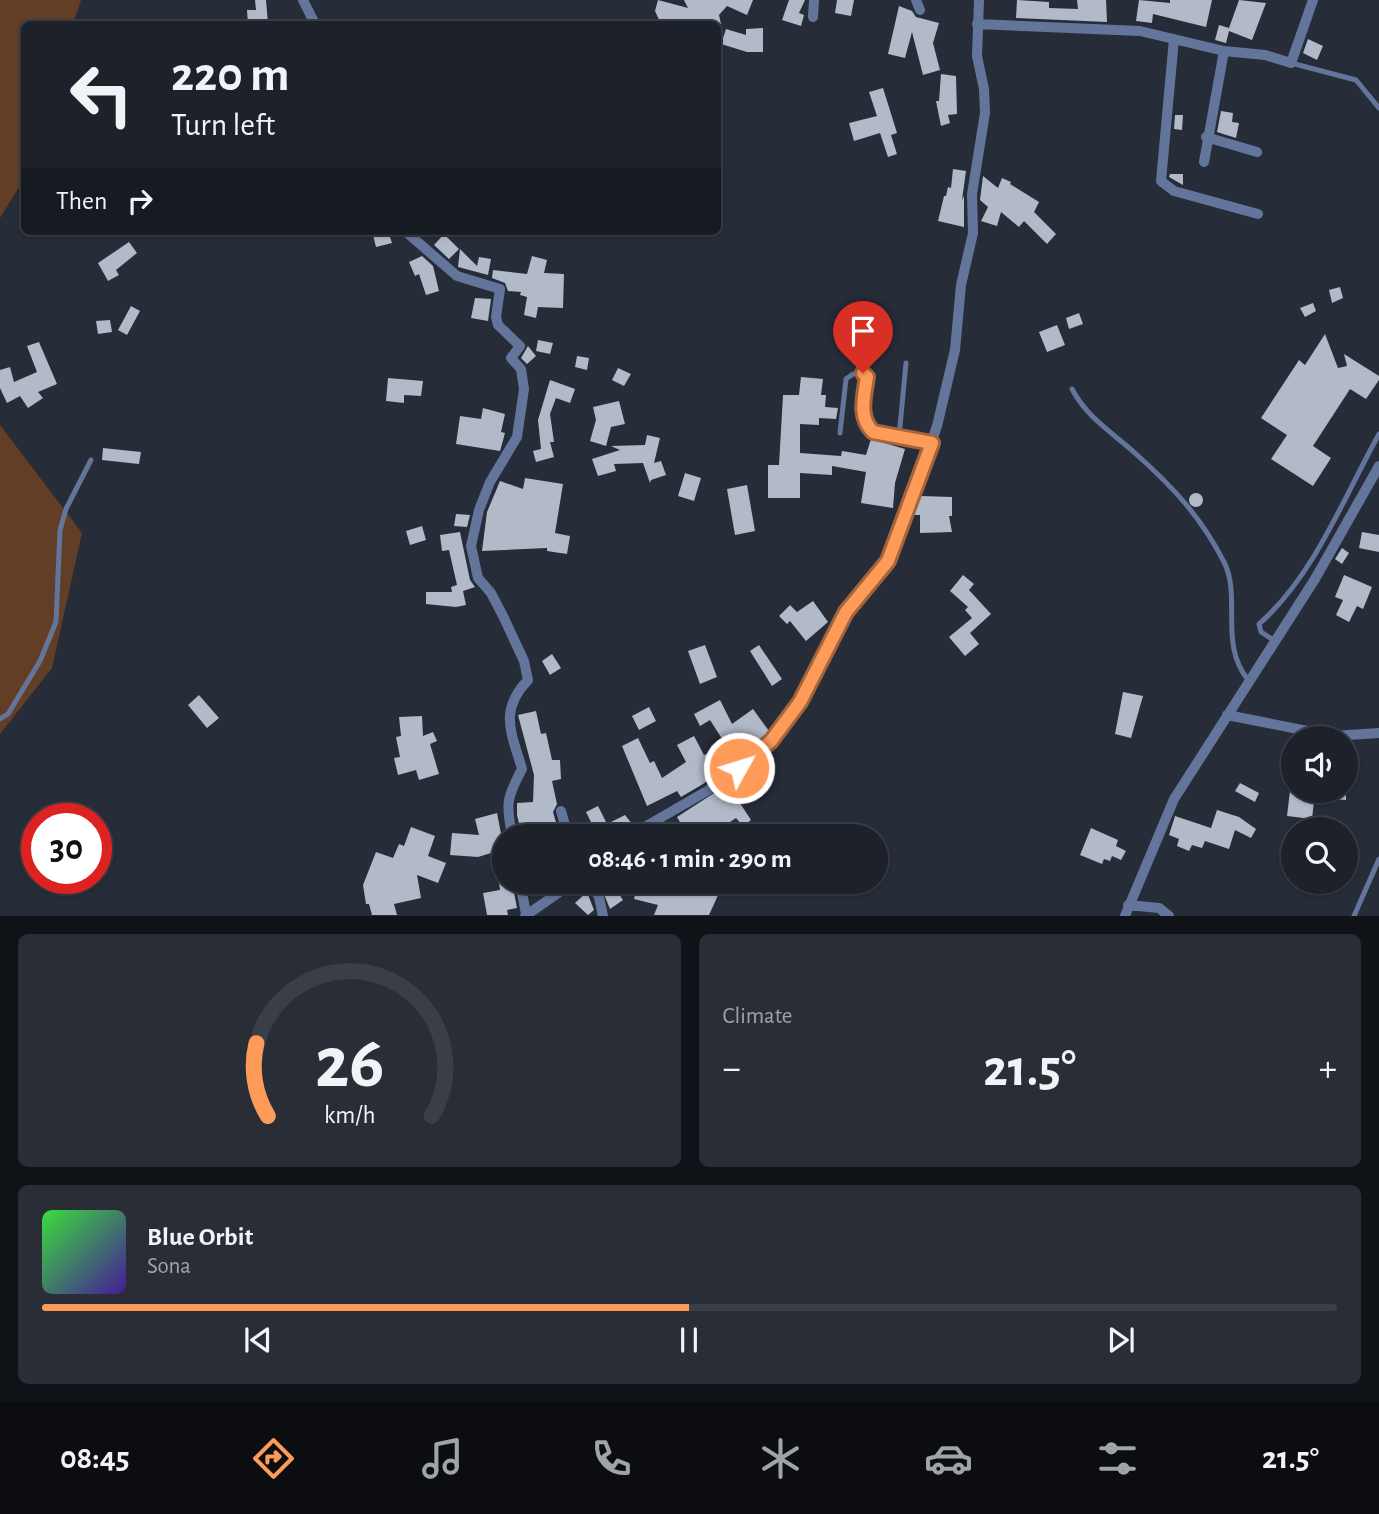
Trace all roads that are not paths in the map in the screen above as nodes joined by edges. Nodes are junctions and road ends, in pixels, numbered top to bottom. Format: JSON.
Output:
{"nodes":[{"id":1,"x":303,"y":0,"type":"edge"},
{"id":2,"x":814,"y":0,"type":"edge"},
{"id":3,"x":979,"y":0,"type":"edge"},
{"id":4,"x":1314,"y":0,"type":"edge"},
{"id":5,"x":813,"y":17,"type":"dead end"},
{"id":6,"x":314,"y":21,"type":"edge"},
{"id":7,"x":976,"y":24,"type":"junction"},
{"id":8,"x":1174,"y":39,"type":"junction"},
{"id":9,"x":1224,"y":51,"type":"junction"},
{"id":10,"x":1291,"y":63,"type":"junction"},
{"id":11,"x":1379,"y":108,"type":"edge"},
{"id":12,"x":1206,"y":137,"type":"junction"},
{"id":13,"x":1257,"y":152,"type":"dead end"},
{"id":14,"x":1204,"y":162,"type":"dead end"},
{"id":15,"x":1258,"y":215,"type":"dead end"},
{"id":16,"x":410,"y":235,"type":"edge"},
{"id":17,"x":906,"y":363,"type":"dead end"},
{"id":18,"x":1072,"y":389,"type":"dead end"},
{"id":19,"x":840,"y":433,"type":"dead end"},
{"id":20,"x":1379,"y":434,"type":"edge"},
{"id":21,"x":899,"y":437,"type":"junction"},
{"id":22,"x":932,"y":443,"type":"junction"},
{"id":23,"x":91,"y":460,"type":"dead end"},
{"id":24,"x":1379,"y":466,"type":"edge"},
{"id":25,"x":1275,"y":641,"type":"junction"},
{"id":26,"x":1250,"y":681,"type":"junction"},
{"id":27,"x":1227,"y":715,"type":"junction"},
{"id":28,"x":0,"y":719,"type":"edge"},
{"id":29,"x":1379,"y":733,"type":"edge"},
{"id":30,"x":561,"y":811,"type":"dead end"},
{"id":31,"x":509,"y":824,"type":"edge"},
{"id":32,"x":565,"y":824,"type":"edge"},
{"id":33,"x":650,"y":824,"type":"edge"},
{"id":34,"x":1379,"y":859,"type":"edge"},
{"id":35,"x":522,"y":894,"type":"edge"},
{"id":36,"x":557,"y":894,"type":"edge"},
{"id":37,"x":597,"y":894,"type":"edge"},
{"id":38,"x":1127,"y":910,"type":"edge"},
{"id":39,"x":526,"y":915,"type":"edge"},
{"id":40,"x":603,"y":915,"type":"edge"},
{"id":41,"x":1169,"y":915,"type":"edge"},
{"id":42,"x":1354,"y":915,"type":"edge"}],
"edges":[{"from":1,"to":6,"type":"street"},
{"from":2,"to":5,"type":"street"},
{"from":3,"to":7,"type":"street"},
{"from":4,"to":10,"type":"street"},
{"from":7,"to":8,"type":"street"},
{"from":7,"to":22,"type":"street"},
{"from":8,"to":9,"type":"street"},
{"from":8,"to":15,"type":"street"},
{"from":9,"to":10,"type":"street"},
{"from":9,"to":12,"type":"street"},
{"from":10,"to":11,"type":"lane"},
{"from":12,"to":13,"type":"street"},
{"from":12,"to":14,"type":"street"},
{"from":16,"to":31,"type":"street"},
{"from":17,"to":21,"type":"lane"},
{"from":18,"to":26,"type":"lane"},
{"from":19,"to":21,"type":"lane"},
{"from":20,"to":25,"type":"lane"},
{"from":21,"to":22,"type":"lane"},
{"from":22,"to":33,"type":"street"},
{"from":23,"to":28,"type":"lane"},
{"from":24,"to":25,"type":"street"},
{"from":25,"to":26,"type":"street"},
{"from":26,"to":27,"type":"street"},
{"from":27,"to":29,"type":"street"},
{"from":27,"to":38,"type":"street"},
{"from":30,"to":32,"type":"street"},
{"from":34,"to":42,"type":"lane"},
{"from":35,"to":39,"type":"street"},
{"from":36,"to":39,"type":"street"},
{"from":37,"to":40,"type":"street"},
{"from":38,"to":41,"type":"street"}]}
